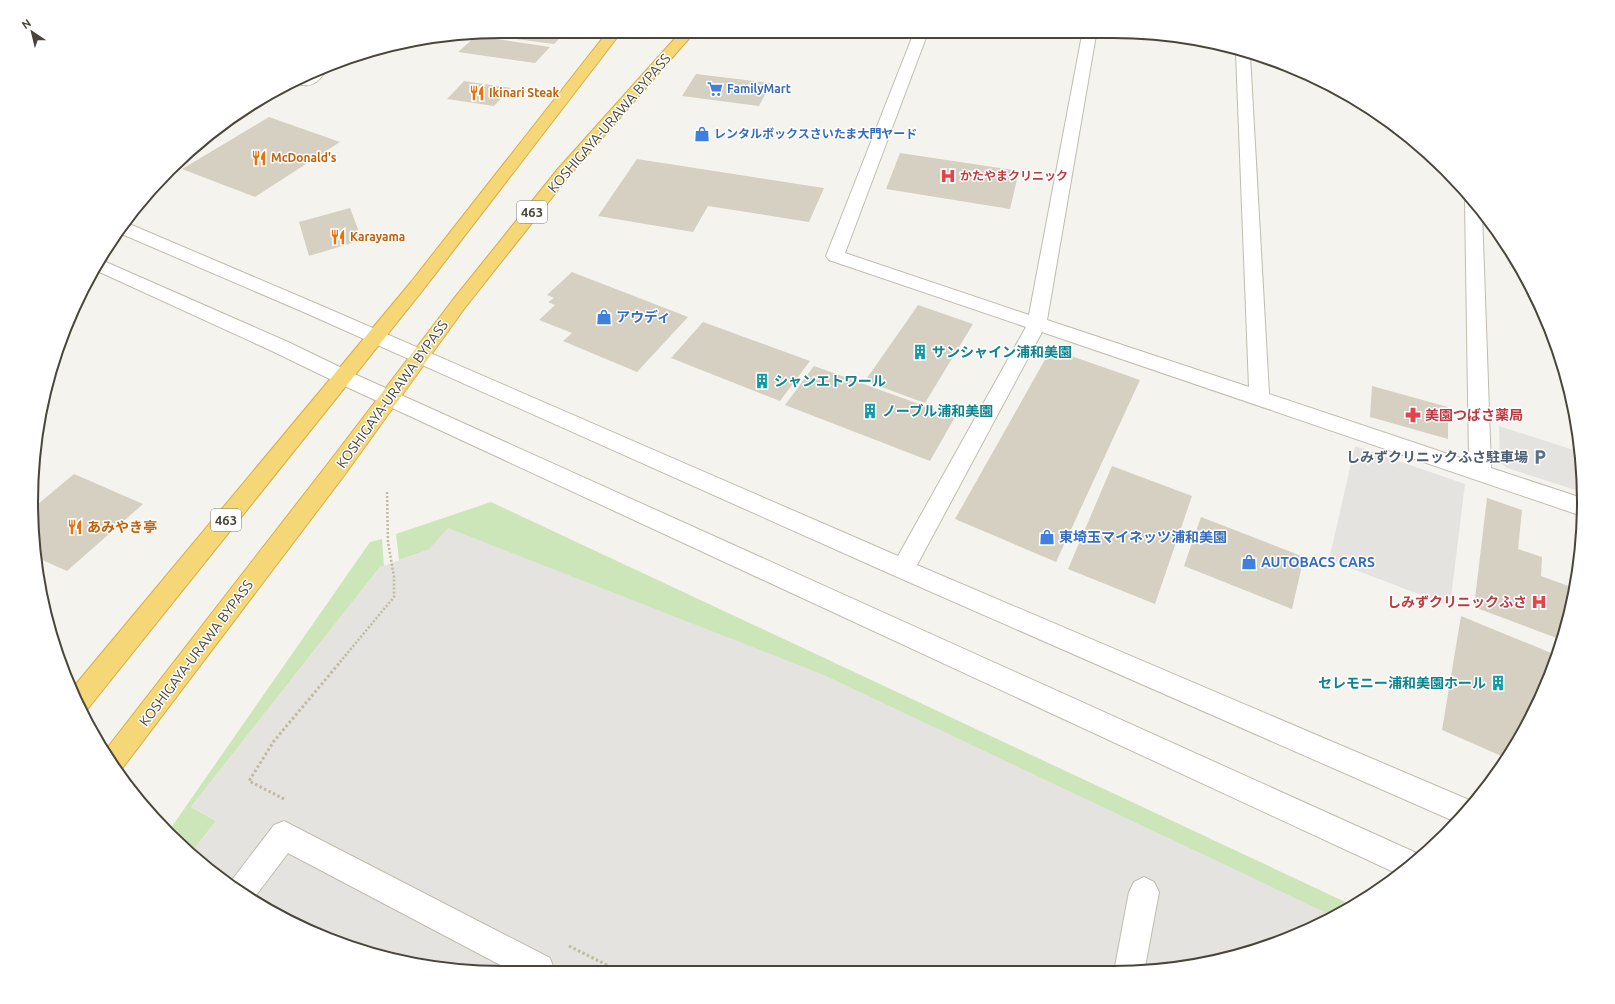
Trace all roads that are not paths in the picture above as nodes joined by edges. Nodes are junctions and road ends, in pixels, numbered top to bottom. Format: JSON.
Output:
{"nodes":[{"id":1,"x":610,"y":38,"type":"edge"},
{"id":2,"x":682,"y":38,"type":"edge"},
{"id":3,"x":919,"y":38,"type":"edge"},
{"id":4,"x":1088,"y":38,"type":"edge"},
{"id":5,"x":1243,"y":57,"type":"edge"},
{"id":6,"x":1473,"y":210,"type":"edge"},
{"id":7,"x":127,"y":230,"type":"edge"},
{"id":8,"x":102,"y":267,"type":"edge"},
{"id":9,"x":1037,"y":324,"type":"junction"},
{"id":10,"x":376,"y":338,"type":"junction"},
{"id":11,"x":420,"y":358,"type":"junction"},
{"id":12,"x":343,"y":377,"type":"junction"},
{"id":13,"x":390,"y":398,"type":"junction"},
{"id":14,"x":1259,"y":398,"type":"junction"},
{"id":15,"x":1480,"y":473,"type":"junction"},
{"id":16,"x":1577,"y":505,"type":"edge"},
{"id":17,"x":902,"y":569,"type":"junction"},
{"id":18,"x":81,"y":697,"type":"edge"},
{"id":19,"x":115,"y":759,"type":"edge"},
{"id":20,"x":1460,"y":810,"type":"edge"},
{"id":21,"x":1405,"y":862,"type":"edge"},
{"id":22,"x":244,"y":888,"type":"edge"},
{"id":23,"x":1144,"y":892,"type":"dead end"},
{"id":24,"x":1130,"y":965,"type":"edge"},
{"id":25,"x":533,"y":966,"type":"edge"}],
"edges":[{"from":1,"to":10,"type":"highway","number":"463"},
{"from":2,"to":11,"type":"highway","name":"KOSHIGAYA-URAWA BYPASS","number":"463"},
{"from":3,"to":9,"type":"street"},
{"from":4,"to":9,"type":"street"},
{"from":5,"to":14,"type":"street"},
{"from":6,"to":15,"type":"street"},
{"from":7,"to":10,"type":"street"},
{"from":8,"to":12,"type":"street"},
{"from":9,"to":14,"type":"street"},
{"from":9,"to":17,"type":"street"},
{"from":10,"to":11,"type":"street"},
{"from":10,"to":12,"type":"highway","number":"463"},
{"from":11,"to":13,"type":"highway","name":"KOSHIGAYA-URAWA BYPASS","number":"463"},
{"from":11,"to":17,"type":"street"},
{"from":12,"to":13,"type":"street"},
{"from":12,"to":18,"type":"highway","number":"463"},
{"from":13,"to":19,"type":"highway","name":"KOSHIGAYA-URAWA BYPASS","number":"463"},
{"from":13,"to":21,"type":"street"},
{"from":14,"to":15,"type":"street"},
{"from":15,"to":16,"type":"street"},
{"from":17,"to":20,"type":"street"},
{"from":22,"to":25,"type":"street"},
{"from":23,"to":24,"type":"street"}]}
